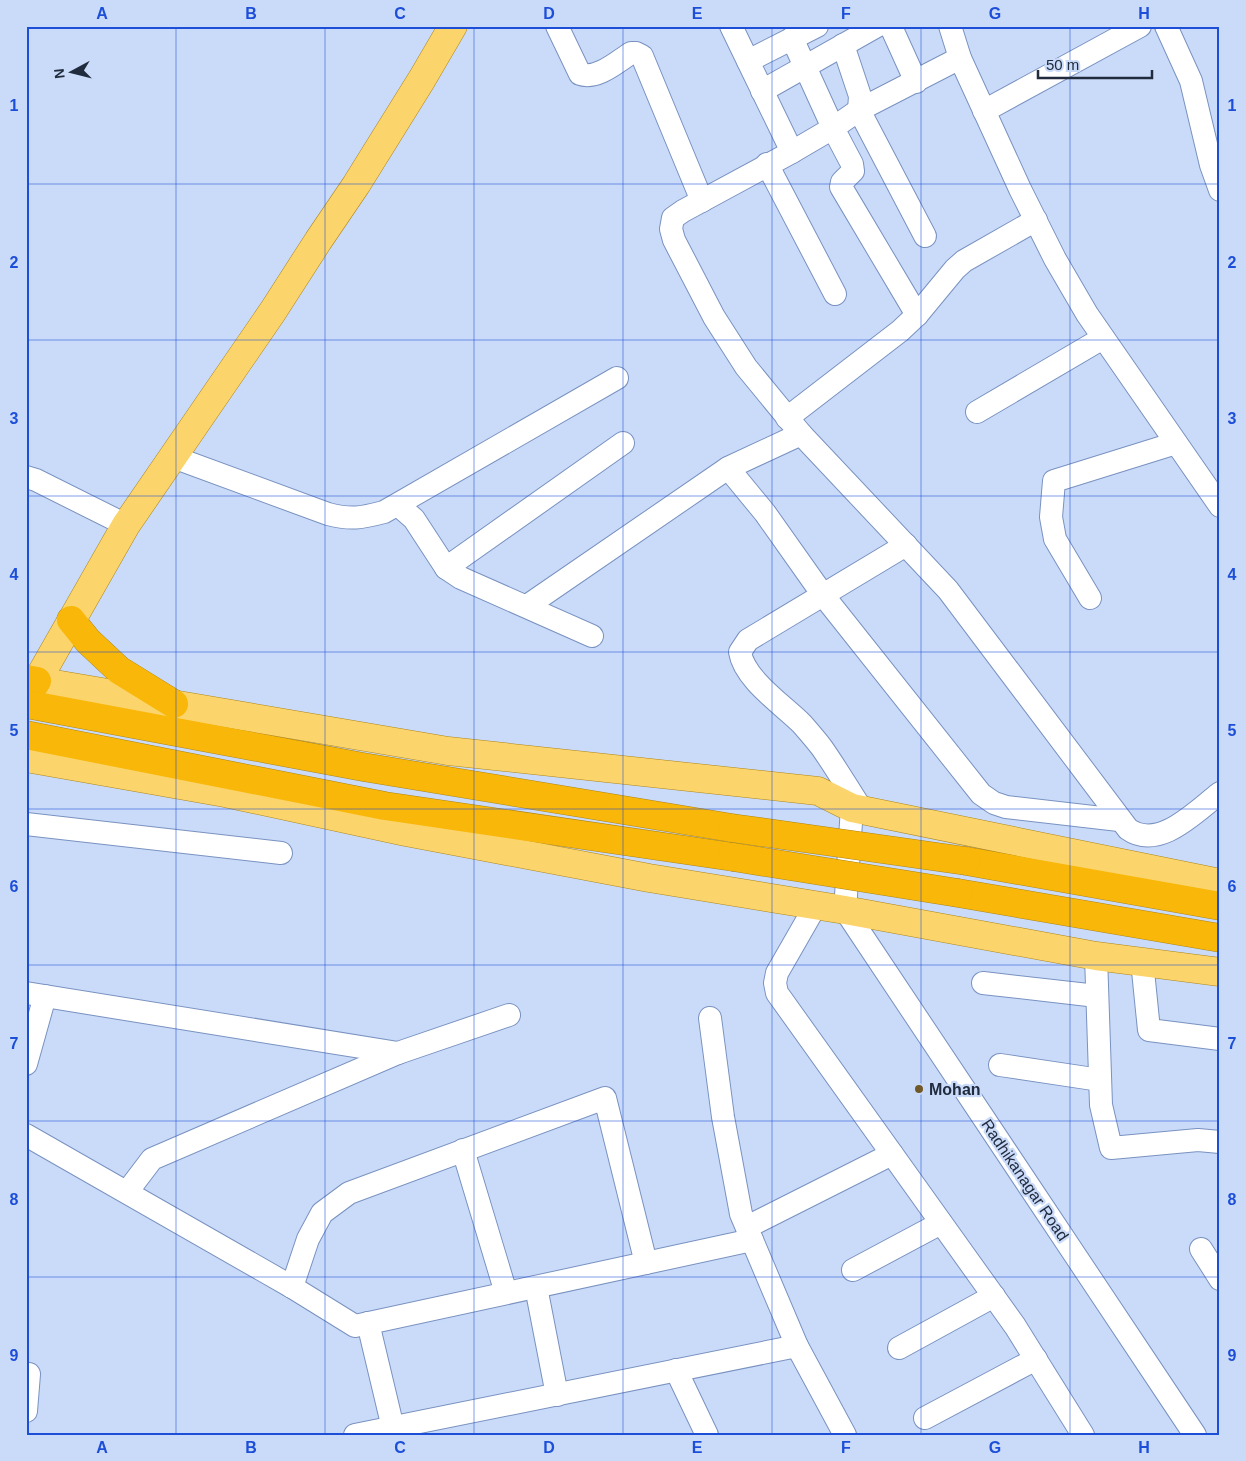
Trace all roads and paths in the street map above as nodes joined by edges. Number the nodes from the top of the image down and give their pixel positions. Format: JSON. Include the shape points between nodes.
{"nodes":[{"id":1,"x":557,"y":26,"type":"edge"},
{"id":2,"x":731,"y":26,"type":"edge"},
{"id":3,"x":817,"y":26,"type":"edge"},
{"id":4,"x":877,"y":26,"type":"edge"},
{"id":5,"x":889,"y":26,"type":"edge"},
{"id":6,"x":950,"y":26,"type":"edge"},
{"id":7,"x":1140,"y":26,"type":"edge"},
{"id":8,"x":1166,"y":26,"type":"edge"},
{"id":9,"x":453,"y":27,"type":"edge"},
{"id":10,"x":792,"y":38,"type":"junction"},
{"id":11,"x":843,"y":45,"type":"junction"},
{"id":12,"x":960,"y":58,"type":"junction"},
{"id":13,"x":748,"y":61,"type":"junction"},
{"id":14,"x":805,"y":67,"type":"junction"},
{"id":15,"x":916,"y":82,"type":"junction"},
{"id":16,"x":762,"y":91,"type":"junction"},
{"id":17,"x":860,"y":110,"type":"junction"},
{"id":18,"x":984,"y":111,"type":"junction"},
{"id":19,"x":833,"y":128,"type":"junction"},
{"id":20,"x":792,"y":152,"type":"junction"},
{"id":21,"x":767,"y":164,"type":"junction"},
{"id":22,"x":1220,"y":190,"type":"edge"},
{"id":23,"x":702,"y":201,"type":"junction"},
{"id":24,"x":1036,"y":220,"type":"junction"},
{"id":25,"x":924,"y":236,"type":"dead end"},
{"id":26,"x":834,"y":294,"type":"dead end"},
{"id":27,"x":917,"y":316,"type":"junction"},
{"id":28,"x":1102,"y":338,"type":"junction"},
{"id":29,"x":617,"y":378,"type":"dead end"},
{"id":30,"x":977,"y":412,"type":"dead end"},
{"id":31,"x":794,"y":426,"type":"junction"},
{"id":32,"x":622,"y":443,"type":"dead end"},
{"id":33,"x":1176,"y":443,"type":"junction"},
{"id":34,"x":173,"y":457,"type":"junction"},
{"id":35,"x":728,"y":468,"type":"junction"},
{"id":36,"x":26,"y":476,"type":"edge"},
{"id":37,"x":398,"y":504,"type":"junction"},
{"id":38,"x":1220,"y":506,"type":"edge"},
{"id":39,"x":126,"y":525,"type":"junction"},
{"id":40,"x":906,"y":545,"type":"junction"},
{"id":41,"x":446,"y":568,"type":"junction"},
{"id":42,"x":823,"y":595,"type":"junction"},
{"id":43,"x":1090,"y":598,"type":"dead end"},
{"id":44,"x":528,"y":606,"type":"junction"},
{"id":45,"x":71,"y":620,"type":"junction"},
{"id":46,"x":592,"y":636,"type":"dead end"},
{"id":47,"x":29,"y":691,"type":"edge"},
{"id":48,"x":174,"y":704,"type":"junction"},
{"id":49,"x":26,"y":735,"type":"edge"},
{"id":50,"x":26,"y":758,"type":"edge"},
{"id":51,"x":1220,"y":793,"type":"edge"},
{"id":52,"x":857,"y":809,"type":"junction"},
{"id":53,"x":1119,"y":820,"type":"junction"},
{"id":54,"x":26,"y":824,"type":"edge"},
{"id":55,"x":281,"y":853,"type":"dead end"},
{"id":56,"x":1220,"y":883,"type":"edge"},
{"id":57,"x":816,"y":905,"type":"junction"},
{"id":58,"x":1220,"y":906,"type":"edge"},
{"id":59,"x":845,"y":910,"type":"junction"},
{"id":60,"x":1220,"y":938,"type":"edge"},
{"id":61,"x":1096,"y":956,"type":"junction"},
{"id":62,"x":1142,"y":961,"type":"junction"},
{"id":63,"x":1220,"y":972,"type":"edge"},
{"id":64,"x":983,"y":983,"type":"dead end"},
{"id":65,"x":36,"y":994,"type":"edge"},
{"id":66,"x":1097,"y":996,"type":"junction"},
{"id":67,"x":509,"y":1015,"type":"dead end"},
{"id":68,"x":710,"y":1018,"type":"dead end"},
{"id":69,"x":1220,"y":1039,"type":"edge"},
{"id":70,"x":398,"y":1053,"type":"junction"},
{"id":71,"x":26,"y":1064,"type":"edge"},
{"id":72,"x":1000,"y":1065,"type":"dead end"},
{"id":73,"x":1100,"y":1080,"type":"junction"},
{"id":74,"x":26,"y":1134,"type":"edge"},
{"id":75,"x":1220,"y":1142,"type":"edge"},
{"id":76,"x":463,"y":1150,"type":"junction"},
{"id":77,"x":892,"y":1154,"type":"junction"},
{"id":78,"x":127,"y":1192,"type":"junction"},
{"id":79,"x":942,"y":1222,"type":"junction"},
{"id":80,"x":750,"y":1233,"type":"junction"},
{"id":81,"x":1201,"y":1249,"type":"dead end"},
{"id":82,"x":646,"y":1263,"type":"junction"},
{"id":83,"x":853,"y":1270,"type":"dead end"},
{"id":84,"x":1220,"y":1280,"type":"edge"},
{"id":85,"x":292,"y":1287,"type":"junction"},
{"id":86,"x":536,"y":1287,"type":"junction"},
{"id":87,"x":506,"y":1293,"type":"junction"},
{"id":88,"x":994,"y":1296,"type":"junction"},
{"id":89,"x":368,"y":1323,"type":"junction"},
{"id":90,"x":797,"y":1346,"type":"junction"},
{"id":91,"x":899,"y":1348,"type":"dead end"},
{"id":92,"x":1036,"y":1360,"type":"junction"},
{"id":93,"x":676,"y":1370,"type":"junction"},
{"id":94,"x":29,"y":1374,"type":"dead end"},
{"id":95,"x":557,"y":1395,"type":"junction"},
{"id":96,"x":26,"y":1411,"type":"edge"},
{"id":97,"x":924,"y":1418,"type":"dead end"},
{"id":98,"x":392,"y":1428,"type":"junction"},
{"id":99,"x":1080,"y":1434,"type":"edge"},
{"id":100,"x":355,"y":1435,"type":"edge"},
{"id":101,"x":708,"y":1435,"type":"edge"},
{"id":102,"x":845,"y":1435,"type":"edge"},
{"id":103,"x":1195,"y":1435,"type":"edge"}],
"edges":[{"from":1,"to":23,"type":"street","via":[[580,74],[595,75],[631,54],[642,56]]},
{"from":2,"to":13,"type":"street"},
{"from":3,"to":10,"type":"street"},
{"from":4,"to":11,"type":"street"},
{"from":5,"to":15,"type":"street"},
{"from":6,"to":12,"type":"street"},
{"from":7,"to":18,"type":"street"},
{"from":8,"to":22,"type":"street","via":[[1191,81]]},
{"from":9,"to":34,"type":"main road","via":[[356,185]]},
{"from":10,"to":13,"type":"street"},
{"from":10,"to":14,"type":"street"},
{"from":11,"to":14,"type":"street"},
{"from":11,"to":17,"type":"street","via":[[860,96]]},
{"from":12,"to":15,"type":"street"},
{"from":12,"to":18,"type":"street"},
{"from":13,"to":16,"type":"street"},
{"from":14,"to":16,"type":"street"},
{"from":14,"to":19,"type":"street"},
{"from":15,"to":17,"type":"street"},
{"from":16,"to":20,"type":"street"},
{"from":17,"to":19,"type":"street"},
{"from":17,"to":25,"type":"street"},
{"from":18,"to":24,"type":"street"},
{"from":19,"to":20,"type":"street"},
{"from":19,"to":27,"type":"street","via":[[853,171],[841,187]]},
{"from":20,"to":21,"type":"street"},
{"from":21,"to":23,"type":"street"},
{"from":21,"to":26,"type":"street"},
{"from":23,"to":31,"type":"street","via":[[673,218],[674,240],[714,317],[746,367]]},
{"from":24,"to":27,"type":"street","via":[[964,261]]},
{"from":24,"to":28,"type":"street"},
{"from":27,"to":31,"type":"street"},
{"from":28,"to":30,"type":"street"},
{"from":28,"to":33,"type":"street"},
{"from":29,"to":37,"type":"street"},
{"from":31,"to":35,"type":"street"},
{"from":31,"to":40,"type":"street"},
{"from":32,"to":41,"type":"street"},
{"from":33,"to":38,"type":"street"},
{"from":33,"to":43,"type":"street","via":[[1054,481],[1053,534]]},
{"from":34,"to":37,"type":"street","via":[[343,518],[384,512]]},
{"from":34,"to":39,"type":"main road"},
{"from":35,"to":42,"type":"street","via":[[765,513]]},
{"from":35,"to":44,"type":"street"},
{"from":36,"to":39,"type":"street"},
{"from":37,"to":41,"type":"street","via":[[414,519]]},
{"from":39,"to":45,"type":"main road"},
{"from":40,"to":42,"type":"street"},
{"from":40,"to":53,"type":"street","via":[[948,590]]},
{"from":41,"to":44,"type":"street","via":[[461,578]]},
{"from":42,"to":52,"type":"street","via":[[748,640],[740,652],[748,671],[822,748]]},
{"from":42,"to":53,"type":"street","via":[[981,794],[1006,807]]},
{"from":44,"to":46,"type":"street"},
{"from":45,"to":47,"type":"main road"},
{"from":45,"to":48,"type":"highway","via":[[119,670]]},
{"from":47,"to":48,"type":"main road"},
{"from":47,"to":58,"type":"highway","bridge":true,"via":[[363,767],[722,826],[966,861]]},
{"from":48,"to":52,"type":"main road","via":[[448,751],[818,791]]},
{"from":49,"to":60,"type":"highway","bridge":true,"via":[[385,806],[733,857]]},
{"from":50,"to":57,"type":"main road","via":[[225,793],[406,832],[649,878]]},
{"from":51,"to":53,"type":"street","via":[[1163,834],[1136,835]]},
{"from":52,"to":56,"type":"main road"},
{"from":52,"to":59,"type":"street"},
{"from":54,"to":55,"type":"street"},
{"from":57,"to":59,"type":"main road"},
{"from":57,"to":77,"type":"street","via":[[777,973],[777,993]]},
{"from":59,"to":61,"type":"main road"},
{"from":59,"to":103,"type":"street","name":"Radhikanagar Road"},
{"from":61,"to":62,"type":"main road"},
{"from":61,"to":66,"type":"street"},
{"from":62,"to":63,"type":"main road"},
{"from":62,"to":69,"type":"street","via":[[1149,1030]]},
{"from":64,"to":66,"type":"street"},
{"from":65,"to":70,"type":"street"},
{"from":65,"to":71,"type":"street"},
{"from":66,"to":73,"type":"street"},
{"from":67,"to":70,"type":"street"},
{"from":68,"to":80,"type":"street","via":[[741,1214]]},
{"from":70,"to":78,"type":"street","via":[[152,1158]]},
{"from":72,"to":73,"type":"street"},
{"from":73,"to":75,"type":"street","via":[[1101,1105],[1111,1148],[1198,1140]]},
{"from":74,"to":78,"type":"street"},
{"from":76,"to":82,"type":"street","via":[[605,1098]]},
{"from":76,"to":85,"type":"street","via":[[349,1194],[322,1213],[308,1239]]},
{"from":76,"to":87,"type":"street"},
{"from":77,"to":79,"type":"street"},
{"from":77,"to":80,"type":"street"},
{"from":78,"to":85,"type":"street"},
{"from":79,"to":83,"type":"street"},
{"from":79,"to":88,"type":"street"},
{"from":80,"to":82,"type":"street"},
{"from":80,"to":90,"type":"street"},
{"from":81,"to":84,"type":"street"},
{"from":82,"to":86,"type":"street"},
{"from":85,"to":89,"type":"street","via":[[355,1326]]},
{"from":86,"to":87,"type":"street"},
{"from":86,"to":95,"type":"street"},
{"from":87,"to":89,"type":"street"},
{"from":88,"to":91,"type":"street"},
{"from":88,"to":92,"type":"street"},
{"from":89,"to":98,"type":"street"},
{"from":90,"to":93,"type":"street"},
{"from":90,"to":102,"type":"street"},
{"from":92,"to":97,"type":"street"},
{"from":92,"to":99,"type":"street"},
{"from":93,"to":95,"type":"street"},
{"from":93,"to":101,"type":"street"},
{"from":94,"to":96,"type":"street"},
{"from":95,"to":98,"type":"street"},
{"from":98,"to":100,"type":"street"}]}
